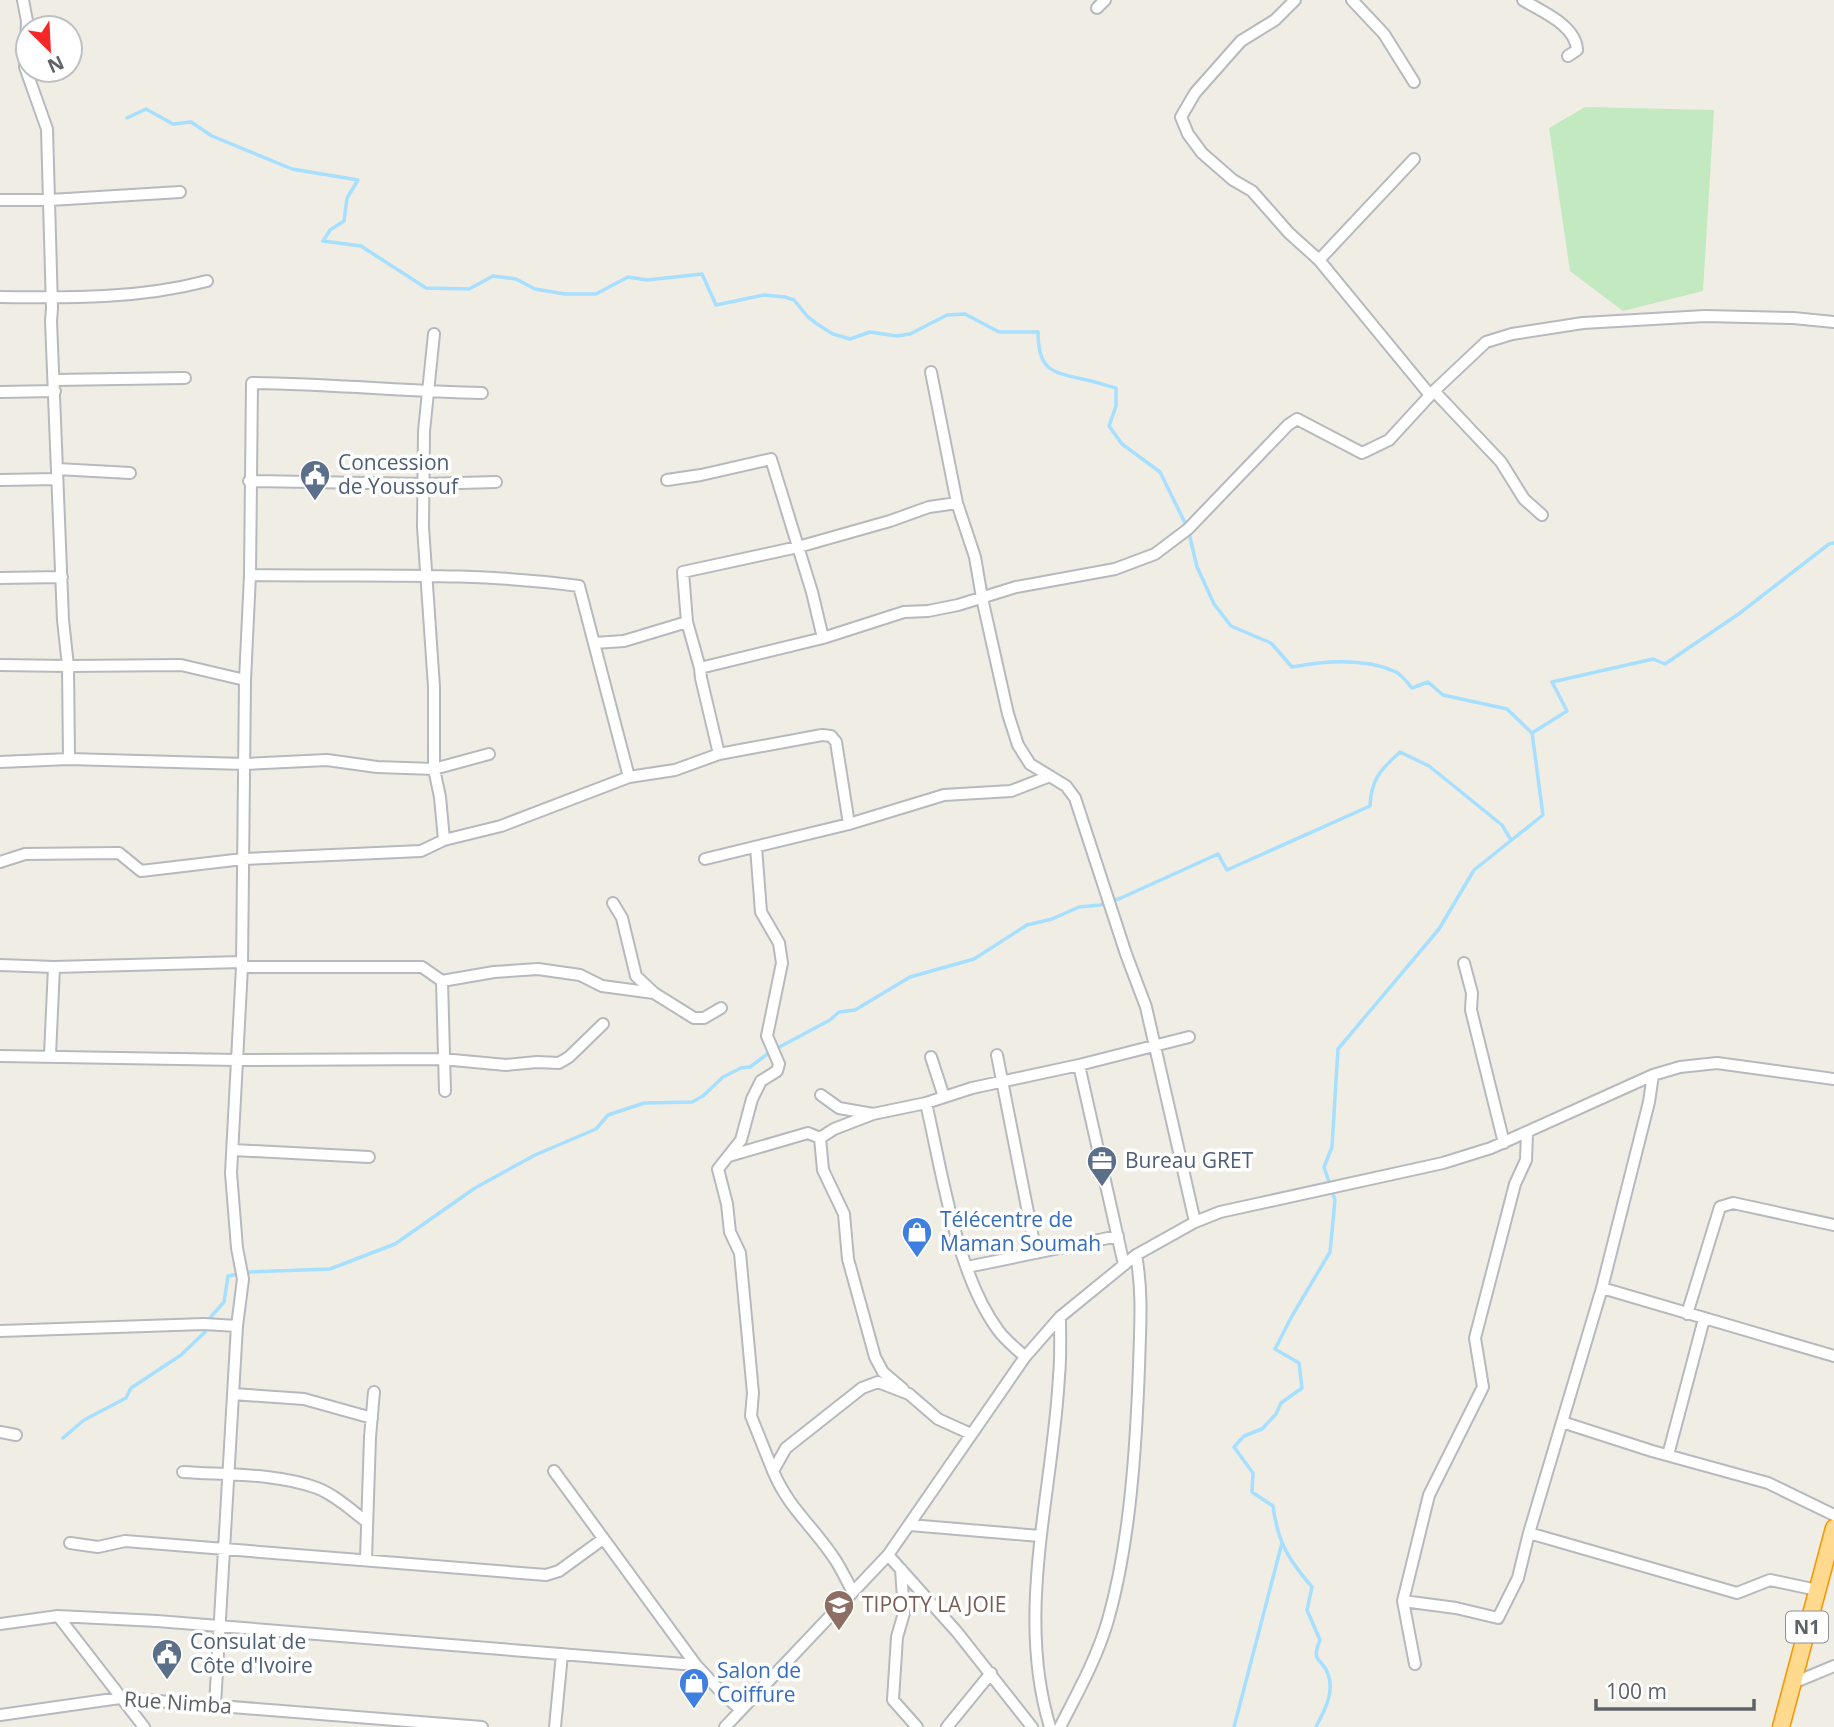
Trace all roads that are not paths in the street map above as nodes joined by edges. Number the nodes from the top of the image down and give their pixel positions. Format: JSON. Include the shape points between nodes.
{"nodes":[{"id":1,"x":23,"y":0,"type":"edge"},
{"id":2,"x":1294,"y":0,"type":"edge"},
{"id":3,"x":1352,"y":0,"type":"edge"},
{"id":4,"x":1523,"y":0,"type":"edge"},
{"id":5,"x":1568,"y":56,"type":"dead end"},
{"id":6,"x":1414,"y":82,"type":"dead end"},
{"id":7,"x":1413,"y":159,"type":"dead end"},
{"id":8,"x":180,"y":192,"type":"dead end"},
{"id":9,"x":0,"y":200,"type":"edge"},
{"id":10,"x":50,"y":200,"type":"junction"},
{"id":11,"x":1319,"y":260,"type":"junction"},
{"id":12,"x":207,"y":281,"type":"dead end"},
{"id":13,"x":0,"y":297,"type":"edge"},
{"id":14,"x":51,"y":298,"type":"junction"},
{"id":15,"x":1834,"y":322,"type":"edge"},
{"id":16,"x":434,"y":334,"type":"dead end"},
{"id":17,"x":931,"y":372,"type":"dead end"},
{"id":18,"x":184,"y":378,"type":"dead end"},
{"id":19,"x":55,"y":386,"type":"junction"},
{"id":20,"x":0,"y":392,"type":"edge"},
{"id":21,"x":428,"y":392,"type":"junction"},
{"id":22,"x":482,"y":393,"type":"dead end"},
{"id":23,"x":1432,"y":393,"type":"junction"},
{"id":24,"x":130,"y":473,"type":"dead end"},
{"id":25,"x":57,"y":474,"type":"junction"},
{"id":26,"x":667,"y":480,"type":"dead end"},
{"id":27,"x":0,"y":481,"type":"edge"},
{"id":28,"x":249,"y":481,"type":"junction"},
{"id":29,"x":496,"y":482,"type":"dead end"},
{"id":30,"x":424,"y":484,"type":"junction"},
{"id":31,"x":957,"y":503,"type":"junction"},
{"id":32,"x":1542,"y":516,"type":"dead end"},
{"id":33,"x":798,"y":547,"type":"junction"},
{"id":34,"x":250,"y":575,"type":"junction"},
{"id":35,"x":62,"y":577,"type":"junction"},
{"id":36,"x":425,"y":577,"type":"junction"},
{"id":37,"x":0,"y":578,"type":"edge"},
{"id":38,"x":982,"y":598,"type":"junction"},
{"id":39,"x":687,"y":622,"type":"junction"},
{"id":40,"x":823,"y":638,"type":"junction"},
{"id":41,"x":594,"y":643,"type":"junction"},
{"id":42,"x":0,"y":665,"type":"edge"},
{"id":43,"x":68,"y":666,"type":"junction"},
{"id":44,"x":700,"y":668,"type":"junction"},
{"id":45,"x":246,"y":680,"type":"junction"},
{"id":46,"x":489,"y":754,"type":"dead end"},
{"id":47,"x":719,"y":754,"type":"junction"},
{"id":48,"x":69,"y":760,"type":"junction"},
{"id":49,"x":0,"y":762,"type":"edge"},
{"id":50,"x":245,"y":764,"type":"junction"},
{"id":51,"x":433,"y":769,"type":"junction"},
{"id":52,"x":1050,"y":776,"type":"junction"},
{"id":53,"x":629,"y":777,"type":"junction"},
{"id":54,"x":849,"y":824,"type":"junction"},
{"id":55,"x":444,"y":840,"type":"junction"},
{"id":56,"x":756,"y":847,"type":"junction"},
{"id":57,"x":243,"y":859,"type":"junction"},
{"id":58,"x":705,"y":859,"type":"dead end"},
{"id":59,"x":0,"y":862,"type":"edge"},
{"id":60,"x":613,"y":903,"type":"dead end"},
{"id":61,"x":1464,"y":963,"type":"dead end"},
{"id":62,"x":241,"y":964,"type":"junction"},
{"id":63,"x":0,"y":965,"type":"edge"},
{"id":64,"x":54,"y":967,"type":"junction"},
{"id":65,"x":442,"y":981,"type":"junction"},
{"id":66,"x":654,"y":993,"type":"junction"},
{"id":67,"x":721,"y":1008,"type":"dead end"},
{"id":68,"x":603,"y":1024,"type":"dead end"},
{"id":69,"x":1189,"y":1037,"type":"dead end"},
{"id":70,"x":1155,"y":1044,"type":"junction"},
{"id":71,"x":50,"y":1055,"type":"junction"},
{"id":72,"x":997,"y":1055,"type":"dead end"},
{"id":73,"x":0,"y":1056,"type":"edge"},
{"id":74,"x":931,"y":1057,"type":"dead end"},
{"id":75,"x":442,"y":1059,"type":"junction"},
{"id":76,"x":238,"y":1060,"type":"junction"},
{"id":77,"x":1079,"y":1065,"type":"junction"},
{"id":78,"x":1653,"y":1075,"type":"junction"},
{"id":79,"x":1834,"y":1079,"type":"edge"},
{"id":80,"x":1002,"y":1082,"type":"junction"},
{"id":81,"x":445,"y":1091,"type":"dead end"},
{"id":82,"x":821,"y":1096,"type":"dead end"},
{"id":83,"x":944,"y":1097,"type":"junction"},
{"id":84,"x":926,"y":1103,"type":"junction"},
{"id":85,"x":873,"y":1114,"type":"junction"},
{"id":86,"x":1527,"y":1133,"type":"junction"},
{"id":87,"x":820,"y":1138,"type":"junction"},
{"id":88,"x":1504,"y":1143,"type":"junction"},
{"id":89,"x":233,"y":1150,"type":"junction"},
{"id":90,"x":369,"y":1157,"type":"dead end"},
{"id":91,"x":726,"y":1157,"type":"junction"},
{"id":92,"x":1195,"y":1222,"type":"junction"},
{"id":93,"x":1834,"y":1225,"type":"edge"},
{"id":94,"x":1118,"y":1236,"type":"junction"},
{"id":95,"x":1036,"y":1253,"type":"junction"},
{"id":96,"x":1136,"y":1255,"type":"junction"},
{"id":97,"x":1124,"y":1265,"type":"junction"},
{"id":98,"x":967,"y":1267,"type":"junction"},
{"id":99,"x":1602,"y":1288,"type":"junction"},
{"id":100,"x":1687,"y":1314,"type":"junction"},
{"id":101,"x":1060,"y":1317,"type":"junction"},
{"id":102,"x":1704,"y":1319,"type":"junction"},
{"id":103,"x":237,"y":1326,"type":"junction"},
{"id":104,"x":0,"y":1331,"type":"edge"},
{"id":105,"x":1834,"y":1356,"type":"edge"},
{"id":106,"x":1024,"y":1357,"type":"junction"},
{"id":107,"x":374,"y":1392,"type":"dead end"},
{"id":108,"x":233,"y":1394,"type":"junction"},
{"id":109,"x":909,"y":1394,"type":"junction"},
{"id":110,"x":372,"y":1418,"type":"junction"},
{"id":111,"x":1562,"y":1422,"type":"junction"},
{"id":112,"x":0,"y":1432,"type":"edge"},
{"id":113,"x":971,"y":1434,"type":"junction"},
{"id":114,"x":16,"y":1435,"type":"dead end"},
{"id":115,"x":1668,"y":1455,"type":"junction"},
{"id":116,"x":554,"y":1471,"type":"dead end"},
{"id":117,"x":774,"y":1471,"type":"junction"},
{"id":118,"x":183,"y":1472,"type":"dead end"},
{"id":119,"x":229,"y":1475,"type":"junction"},
{"id":120,"x":1834,"y":1515,"type":"edge"},
{"id":121,"x":367,"y":1522,"type":"junction"},
{"id":122,"x":910,"y":1525,"type":"junction"},
{"id":123,"x":1834,"y":1528,"type":"edge"},
{"id":124,"x":1529,"y":1532,"type":"junction"},
{"id":125,"x":1041,"y":1536,"type":"junction"},
{"id":126,"x":603,"y":1539,"type":"junction"},
{"id":127,"x":70,"y":1543,"type":"dead end"},
{"id":128,"x":225,"y":1548,"type":"junction"},
{"id":129,"x":888,"y":1555,"type":"junction"},
{"id":130,"x":366,"y":1559,"type":"junction"},
{"id":131,"x":901,"y":1569,"type":"junction"},
{"id":132,"x":1817,"y":1590,"type":"junction"},
{"id":133,"x":853,"y":1591,"type":"junction"},
{"id":134,"x":1403,"y":1601,"type":"junction"},
{"id":135,"x":58,"y":1616,"type":"junction"},
{"id":136,"x":0,"y":1624,"type":"edge"},
{"id":137,"x":221,"y":1627,"type":"junction"},
{"id":138,"x":562,"y":1654,"type":"junction"},
{"id":139,"x":1415,"y":1664,"type":"dead end"},
{"id":140,"x":696,"y":1665,"type":"junction"},
{"id":141,"x":1834,"y":1666,"type":"edge"},
{"id":142,"x":991,"y":1673,"type":"junction"},
{"id":143,"x":1793,"y":1683,"type":"junction"},
{"id":144,"x":120,"y":1698,"type":"junction"},
{"id":145,"x":215,"y":1705,"type":"junction"},
{"id":146,"x":741,"y":1710,"type":"junction"},
{"id":147,"x":0,"y":1715,"type":"edge"},
{"id":148,"x":144,"y":1727,"type":"edge"},
{"id":149,"x":482,"y":1727,"type":"edge"},
{"id":150,"x":555,"y":1727,"type":"edge"},
{"id":151,"x":725,"y":1727,"type":"edge"},
{"id":152,"x":917,"y":1727,"type":"edge"},
{"id":153,"x":947,"y":1727,"type":"edge"},
{"id":154,"x":1032,"y":1727,"type":"edge"},
{"id":155,"x":1050,"y":1727,"type":"edge"},
{"id":156,"x":1060,"y":1727,"type":"edge"},
{"id":157,"x":1781,"y":1727,"type":"edge"}],
"edges":[{"from":1,"to":10,"type":"street","via":[[25,67],[47,129]]},
{"from":2,"to":11,"type":"street","via":[[1275,20],[1241,41],[1195,93],[1181,117],[1202,153],[1252,191]]},
{"from":3,"to":6,"type":"street","via":[[1384,34]]},
{"from":4,"to":5,"type":"street","via":[[1571,32],[1577,50]]},
{"from":7,"to":11,"type":"street"},
{"from":8,"to":10,"type":"street"},
{"from":9,"to":10,"type":"street"},
{"from":10,"to":14,"type":"street"},
{"from":11,"to":23,"type":"street"},
{"from":12,"to":14,"type":"street","via":[[167,291]]},
{"from":13,"to":14,"type":"street"},
{"from":14,"to":19,"type":"street"},
{"from":15,"to":23,"type":"street","via":[[1705,316],[1583,323],[1512,334],[1486,342]]},
{"from":16,"to":21,"type":"street"},
{"from":17,"to":31,"type":"street"},
{"from":18,"to":19,"type":"street"},
{"from":19,"to":20,"type":"street"},
{"from":19,"to":25,"type":"street"},
{"from":21,"to":22,"type":"street"},
{"from":21,"to":28,"type":"street","via":[[252,383]]},
{"from":21,"to":30,"type":"street"},
{"from":23,"to":32,"type":"street","via":[[1501,462],[1524,499]]},
{"from":23,"to":38,"type":"street","via":[[1389,440],[1362,453],[1297,419],[1188,529],[1154,554],[1115,569],[1016,587]]},
{"from":24,"to":25,"type":"street"},
{"from":25,"to":27,"type":"street"},
{"from":25,"to":35,"type":"street"},
{"from":26,"to":33,"type":"street","via":[[771,459]]},
{"from":28,"to":30,"type":"street"},
{"from":28,"to":34,"type":"street"},
{"from":29,"to":30,"type":"street"},
{"from":30,"to":36,"type":"street"},
{"from":31,"to":33,"type":"street","via":[[929,507]]},
{"from":31,"to":38,"type":"street","via":[[975,557]]},
{"from":33,"to":39,"type":"street","via":[[683,572]]},
{"from":33,"to":40,"type":"street"},
{"from":34,"to":36,"type":"street"},
{"from":34,"to":45,"type":"street"},
{"from":35,"to":37,"type":"street"},
{"from":35,"to":43,"type":"street"},
{"from":36,"to":41,"type":"street","via":[[531,579],[579,586]]},
{"from":36,"to":51,"type":"street","via":[[434,687]]},
{"from":38,"to":40,"type":"street","via":[[904,612]]},
{"from":38,"to":52,"type":"street","via":[[1018,745],[1030,764]]},
{"from":39,"to":41,"type":"street","via":[[624,641]]},
{"from":39,"to":44,"type":"street"},
{"from":40,"to":44,"type":"street"},
{"from":41,"to":53,"type":"street"},
{"from":42,"to":43,"type":"street"},
{"from":43,"to":45,"type":"street","via":[[181,665]]},
{"from":43,"to":48,"type":"street"},
{"from":44,"to":47,"type":"street"},
{"from":45,"to":50,"type":"street"},
{"from":46,"to":51,"type":"street"},
{"from":47,"to":53,"type":"street","via":[[675,770]]},
{"from":47,"to":54,"type":"street","via":[[831,736],[836,742]]},
{"from":48,"to":49,"type":"street"},
{"from":48,"to":50,"type":"street"},
{"from":50,"to":51,"type":"street","via":[[327,760]]},
{"from":50,"to":57,"type":"street"},
{"from":51,"to":55,"type":"street"},
{"from":52,"to":54,"type":"street","via":[[1011,791],[944,795]]},
{"from":52,"to":70,"type":"street","via":[[1076,798]]},
{"from":53,"to":55,"type":"street","via":[[501,826]]},
{"from":54,"to":56,"type":"street"},
{"from":55,"to":57,"type":"street","via":[[421,851]]},
{"from":56,"to":58,"type":"street"},
{"from":56,"to":91,"type":"street","via":[[761,912],[779,943],[782,963],[767,1036],[779,1065],[761,1081],[741,1140]]},
{"from":57,"to":59,"type":"street","via":[[141,871],[119,853],[25,854]]},
{"from":57,"to":62,"type":"street"},
{"from":60,"to":66,"type":"street","via":[[622,918],[636,976]]},
{"from":61,"to":88,"type":"street"},
{"from":62,"to":64,"type":"street"},
{"from":62,"to":65,"type":"street","via":[[422,967]]},
{"from":62,"to":76,"type":"street"},
{"from":63,"to":64,"type":"street"},
{"from":64,"to":71,"type":"street"},
{"from":65,"to":66,"type":"street","via":[[538,969],[580,975],[602,986]]},
{"from":65,"to":75,"type":"street"},
{"from":66,"to":67,"type":"street","via":[[694,1018]]},
{"from":68,"to":75,"type":"street","via":[[559,1063],[506,1065]]},
{"from":69,"to":70,"type":"street"},
{"from":70,"to":77,"type":"street"},
{"from":70,"to":92,"type":"street"},
{"from":71,"to":73,"type":"street"},
{"from":71,"to":76,"type":"street"},
{"from":72,"to":80,"type":"street"},
{"from":74,"to":83,"type":"street"},
{"from":75,"to":76,"type":"street"},
{"from":75,"to":81,"type":"street"},
{"from":76,"to":89,"type":"street"},
{"from":77,"to":80,"type":"street"},
{"from":77,"to":94,"type":"street"},
{"from":78,"to":79,"type":"street","via":[[1717,1063]]},
{"from":78,"to":86,"type":"street"},
{"from":78,"to":99,"type":"street"},
{"from":80,"to":83,"type":"street"},
{"from":80,"to":95,"type":"street"},
{"from":82,"to":85,"type":"street","via":[[839,1108]]},
{"from":83,"to":84,"type":"street"},
{"from":84,"to":85,"type":"street"},
{"from":84,"to":98,"type":"street"},
{"from":85,"to":87,"type":"street"},
{"from":86,"to":88,"type":"street"},
{"from":86,"to":134,"type":"street","via":[[1526,1160],[1515,1184],[1475,1338],[1483,1387],[1429,1495]]},
{"from":87,"to":91,"type":"street","via":[[808,1133]]},
{"from":87,"to":109,"type":"street","via":[[823,1170],[844,1214],[848,1259],[875,1357],[883,1372]]},
{"from":88,"to":92,"type":"street","via":[[1443,1163],[1220,1212]]},
{"from":89,"to":90,"type":"street"},
{"from":89,"to":103,"type":"street","via":[[231,1173],[242,1273]]},
{"from":91,"to":117,"type":"street","via":[[718,1169],[730,1232],[740,1253],[753,1393],[751,1416]]},
{"from":92,"to":96,"type":"street"},
{"from":93,"to":100,"type":"street","via":[[1733,1203],[1720,1207]]},
{"from":94,"to":95,"type":"street"},
{"from":94,"to":97,"type":"street"},
{"from":95,"to":98,"type":"street"},
{"from":96,"to":97,"type":"street"},
{"from":96,"to":156,"type":"street","via":[[1141,1286],[1137,1416],[1126,1527],[1107,1622]]},
{"from":97,"to":101,"type":"street"},
{"from":98,"to":106,"type":"street","via":[[998,1330]]},
{"from":99,"to":100,"type":"street"},
{"from":99,"to":111,"type":"street"},
{"from":100,"to":102,"type":"street"},
{"from":101,"to":106,"type":"street"},
{"from":101,"to":125,"type":"street","via":[[1059,1377]]},
{"from":102,"to":105,"type":"street"},
{"from":102,"to":115,"type":"street"},
{"from":103,"to":104,"type":"street"},
{"from":103,"to":108,"type":"street"},
{"from":106,"to":113,"type":"street"},
{"from":107,"to":110,"type":"street"},
{"from":108,"to":110,"type":"street","via":[[304,1399]]},
{"from":108,"to":119,"type":"street"},
{"from":109,"to":113,"type":"street","via":[[938,1419]]},
{"from":109,"to":117,"type":"street","via":[[878,1382],[862,1388],[786,1448]]},
{"from":110,"to":121,"type":"street"},
{"from":111,"to":115,"type":"street"},
{"from":111,"to":124,"type":"street"},
{"from":112,"to":114,"type":"street"},
{"from":113,"to":122,"type":"street"},
{"from":115,"to":120,"type":"street","via":[[1768,1483]]},
{"from":116,"to":126,"type":"street"},
{"from":117,"to":133,"type":"street","via":[[792,1505],[833,1556]]},
{"from":118,"to":119,"type":"street"},
{"from":119,"to":121,"type":"street","via":[[317,1488]]},
{"from":119,"to":128,"type":"street"},
{"from":121,"to":130,"type":"street"},
{"from":122,"to":125,"type":"street"},
{"from":122,"to":129,"type":"street"},
{"from":123,"to":132,"type":"highway","number":"N1"},
{"from":124,"to":132,"type":"street","via":[[1737,1593],[1770,1580]]},
{"from":124,"to":134,"type":"street","via":[[1518,1578],[1497,1618]]},
{"from":125,"to":155,"type":"street","via":[[1036,1623],[1041,1696]]},
{"from":126,"to":130,"type":"street","via":[[546,1576]]},
{"from":126,"to":140,"type":"street"},
{"from":127,"to":128,"type":"street","via":[[98,1547],[125,1541]]},
{"from":128,"to":130,"type":"street"},
{"from":128,"to":137,"type":"street"},
{"from":129,"to":131,"type":"street"},
{"from":129,"to":133,"type":"street"},
{"from":131,"to":142,"type":"street"},
{"from":131,"to":152,"type":"street","via":[[904,1613],[897,1637],[893,1700]]},
{"from":132,"to":143,"type":"highway","number":"N1"},
{"from":133,"to":146,"type":"street"},
{"from":134,"to":139,"type":"street"},
{"from":135,"to":136,"type":"street"},
{"from":135,"to":137,"type":"street"},
{"from":135,"to":144,"type":"street"},
{"from":137,"to":138,"type":"street"},
{"from":137,"to":145,"type":"street"},
{"from":138,"to":140,"type":"street"},
{"from":138,"to":150,"type":"street"},
{"from":140,"to":146,"type":"street"},
{"from":141,"to":143,"type":"street"},
{"from":142,"to":153,"type":"street"},
{"from":142,"to":154,"type":"street"},
{"from":143,"to":157,"type":"highway","number":"N1"},
{"from":144,"to":145,"type":"street","name":"Rue Nimba"},
{"from":144,"to":147,"type":"street","name":"Rue Nimba"},
{"from":144,"to":148,"type":"street"},
{"from":145,"to":149,"type":"street","name":"Rue Nimba"},
{"from":146,"to":151,"type":"street"}]}
